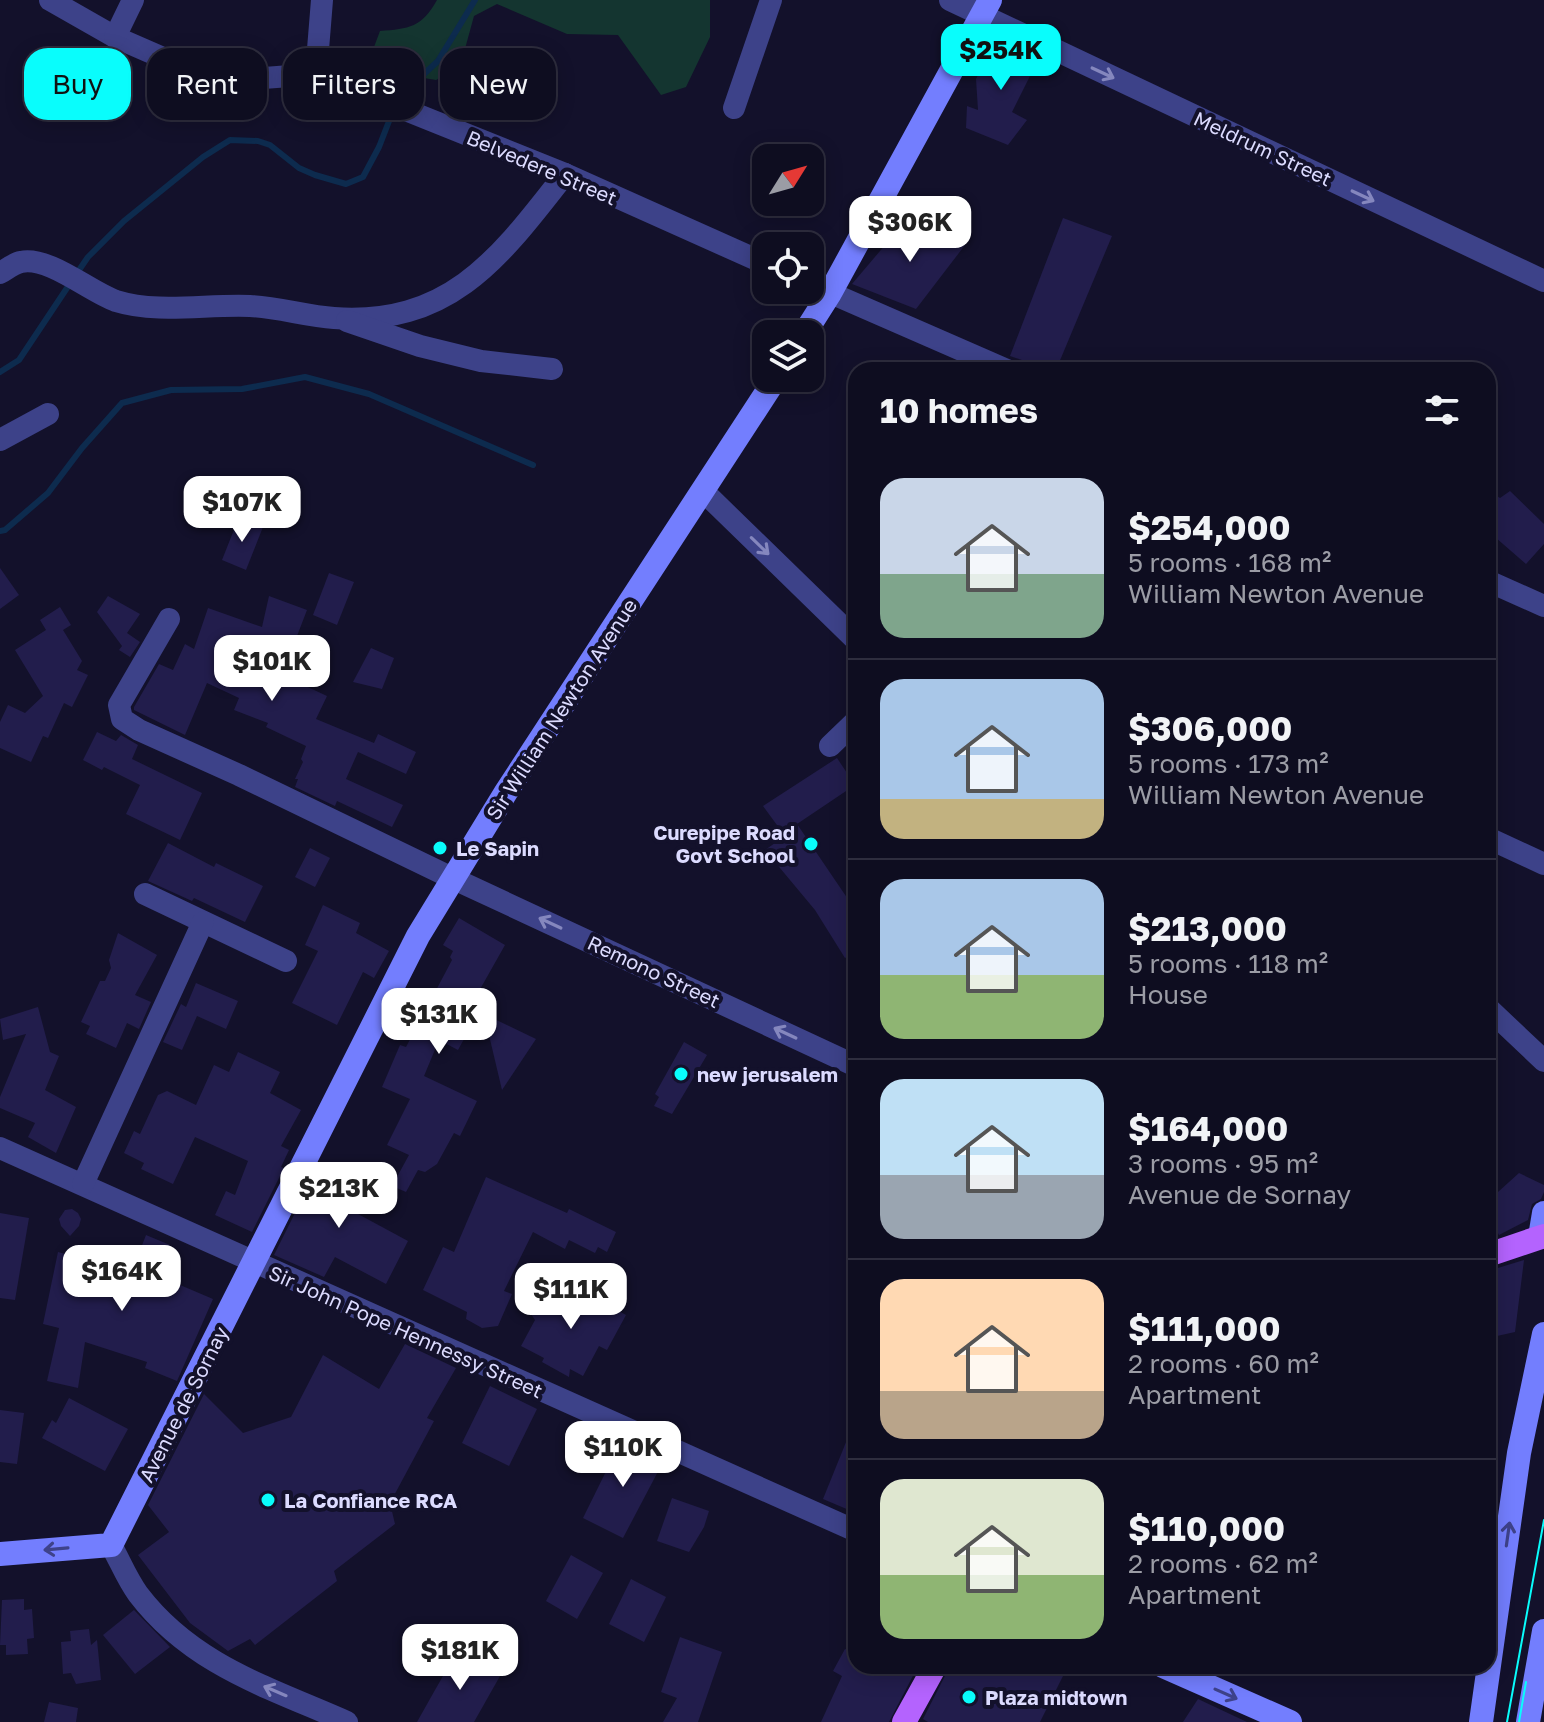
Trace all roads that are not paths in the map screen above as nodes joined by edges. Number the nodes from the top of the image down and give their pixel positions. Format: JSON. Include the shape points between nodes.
{"nodes":[{"id":1,"x":50,"y":0,"type":"edge"},
{"id":2,"x":133,"y":0,"type":"edge"},
{"id":3,"x":322,"y":0,"type":"edge"},
{"id":4,"x":771,"y":0,"type":"edge"},
{"id":5,"x":950,"y":0,"type":"edge"},
{"id":6,"x":986,"y":8,"type":"edge"},
{"id":7,"x":115,"y":37,"type":"junction"},
{"id":8,"x":318,"y":48,"type":"edge"},
{"id":9,"x":283,"y":77,"type":"edge"},
{"id":10,"x":734,"y":108,"type":"dead end"},
{"id":11,"x":424,"y":118,"type":"edge"},
{"id":12,"x":565,"y":174,"type":"junction"},
{"id":13,"x":752,"y":258,"type":"edge"},
{"id":14,"x":0,"y":273,"type":"edge"},
{"id":15,"x":824,"y":281,"type":"edge"},
{"id":16,"x":1544,"y":281,"type":"edge"},
{"id":17,"x":824,"y":290,"type":"edge"},
{"id":18,"x":338,"y":318,"type":"junction"},
{"id":19,"x":989,"y":362,"type":"edge"},
{"id":20,"x":552,"y":369,"type":"dead end"},
{"id":21,"x":767,"y":392,"type":"edge"},
{"id":22,"x":48,"y":414,"type":"dead end"},
{"id":23,"x":0,"y":440,"type":"edge"},
{"id":24,"x":704,"y":492,"type":"junction"},
{"id":25,"x":1496,"y":585,"type":"edge"},
{"id":26,"x":1544,"y":606,"type":"edge"},
{"id":27,"x":169,"y":619,"type":"dead end"},
{"id":28,"x":848,"y":632,"type":"edge"},
{"id":29,"x":848,"y":729,"type":"edge"},
{"id":30,"x":830,"y":746,"type":"dead end"},
{"id":31,"x":1496,"y":842,"type":"edge"},
{"id":32,"x":1544,"y":864,"type":"edge"},
{"id":33,"x":452,"y":878,"type":"junction"},
{"id":34,"x":145,"y":894,"type":"dead end"},
{"id":35,"x":203,"y":922,"type":"junction"},
{"id":36,"x":286,"y":961,"type":"dead end"},
{"id":37,"x":1496,"y":1016,"type":"edge"},
{"id":38,"x":1544,"y":1061,"type":"edge"},
{"id":39,"x":848,"y":1062,"type":"edge"},
{"id":40,"x":0,"y":1148,"type":"edge"},
{"id":41,"x":83,"y":1184,"type":"junction"},
{"id":42,"x":1544,"y":1213,"type":"edge"},
{"id":43,"x":1542,"y":1237,"type":"edge"},
{"id":44,"x":1496,"y":1252,"type":"edge"},
{"id":45,"x":255,"y":1263,"type":"junction"},
{"id":46,"x":1544,"y":1334,"type":"edge"},
{"id":47,"x":848,"y":1527,"type":"edge"},
{"id":48,"x":111,"y":1545,"type":"junction"},
{"id":49,"x":0,"y":1554,"type":"edge"},
{"id":50,"x":1496,"y":1616,"type":"edge"},
{"id":51,"x":1544,"y":1631,"type":"edge"},
{"id":52,"x":931,"y":1674,"type":"edge"},
{"id":53,"x":1181,"y":1674,"type":"edge"},
{"id":54,"x":1488,"y":1674,"type":"edge"},
{"id":55,"x":345,"y":1722,"type":"edge"},
{"id":56,"x":904,"y":1722,"type":"edge"},
{"id":57,"x":1290,"y":1722,"type":"edge"},
{"id":58,"x":1481,"y":1722,"type":"edge"},
{"id":59,"x":1528,"y":1722,"type":"edge"}],
"edges":[{"from":1,"to":7,"type":"street"},
{"from":2,"to":7,"type":"street"},
{"from":3,"to":8,"type":"street"},
{"from":4,"to":10,"type":"street"},
{"from":5,"to":6,"type":"street","name":"Meldrum Street"},
{"from":6,"to":15,"type":"street"},
{"from":6,"to":16,"type":"street","name":"Meldrum Street","one_way":true},
{"from":7,"to":9,"type":"street","via":[[193,71],[251,79]]},
{"from":11,"to":12,"type":"street","name":"Belvedere Street"},
{"from":12,"to":13,"type":"street","name":"Belvedere Street"},
{"from":12,"to":18,"type":"street","via":[[493,260],[437,302],[401,314]]},
{"from":14,"to":18,"type":"street","via":[[22,262],[37,262],[141,307],[260,307]]},
{"from":17,"to":19,"type":"street"},
{"from":18,"to":20,"type":"street","via":[[466,357]]},
{"from":21,"to":24,"type":"street","name":"Sir William Newton Avenue"},
{"from":22,"to":23,"type":"street"},
{"from":24,"to":28,"type":"street","one_way":true},
{"from":24,"to":33,"type":"street","name":"Sir William Newton Avenue"},
{"from":25,"to":26,"type":"street"},
{"from":27,"to":33,"type":"street","name":"Remono Street","via":[[119,705],[122,719]]},
{"from":29,"to":30,"type":"street"},
{"from":31,"to":32,"type":"street"},
{"from":39,"to":33,"type":"street","name":"Remono Street","one_way":true},
{"from":33,"to":45,"type":"street","name":"Sir William Newton Avenue"},
{"from":34,"to":35,"type":"street"},
{"from":35,"to":36,"type":"street"},
{"from":35,"to":41,"type":"street"},
{"from":37,"to":38,"type":"street"},
{"from":40,"to":41,"type":"street","name":"Sir John Pope Hennessy Street"},
{"from":41,"to":45,"type":"street","name":"Sir John Pope Hennessy Street"},
{"from":42,"to":43,"type":"street"},
{"from":43,"to":44,"type":"main road"},
{"from":45,"to":47,"type":"street","name":"Sir John Pope Hennessy Street"},
{"from":45,"to":48,"type":"street","name":"Avenue de Sornay"},
{"from":50,"to":46,"type":"street","one_way":true,"via":[[1519,1453]]},
{"from":48,"to":49,"type":"street","one_way":true},
{"from":55,"to":48,"type":"street","one_way":true,"via":[[225,1670],[174,1634],[137,1592]]},
{"from":51,"to":59,"type":"street"},
{"from":52,"to":56,"type":"main road"},
{"from":53,"to":57,"type":"street","one_way":true},
{"from":58,"to":54,"type":"street","one_way":true}]}
